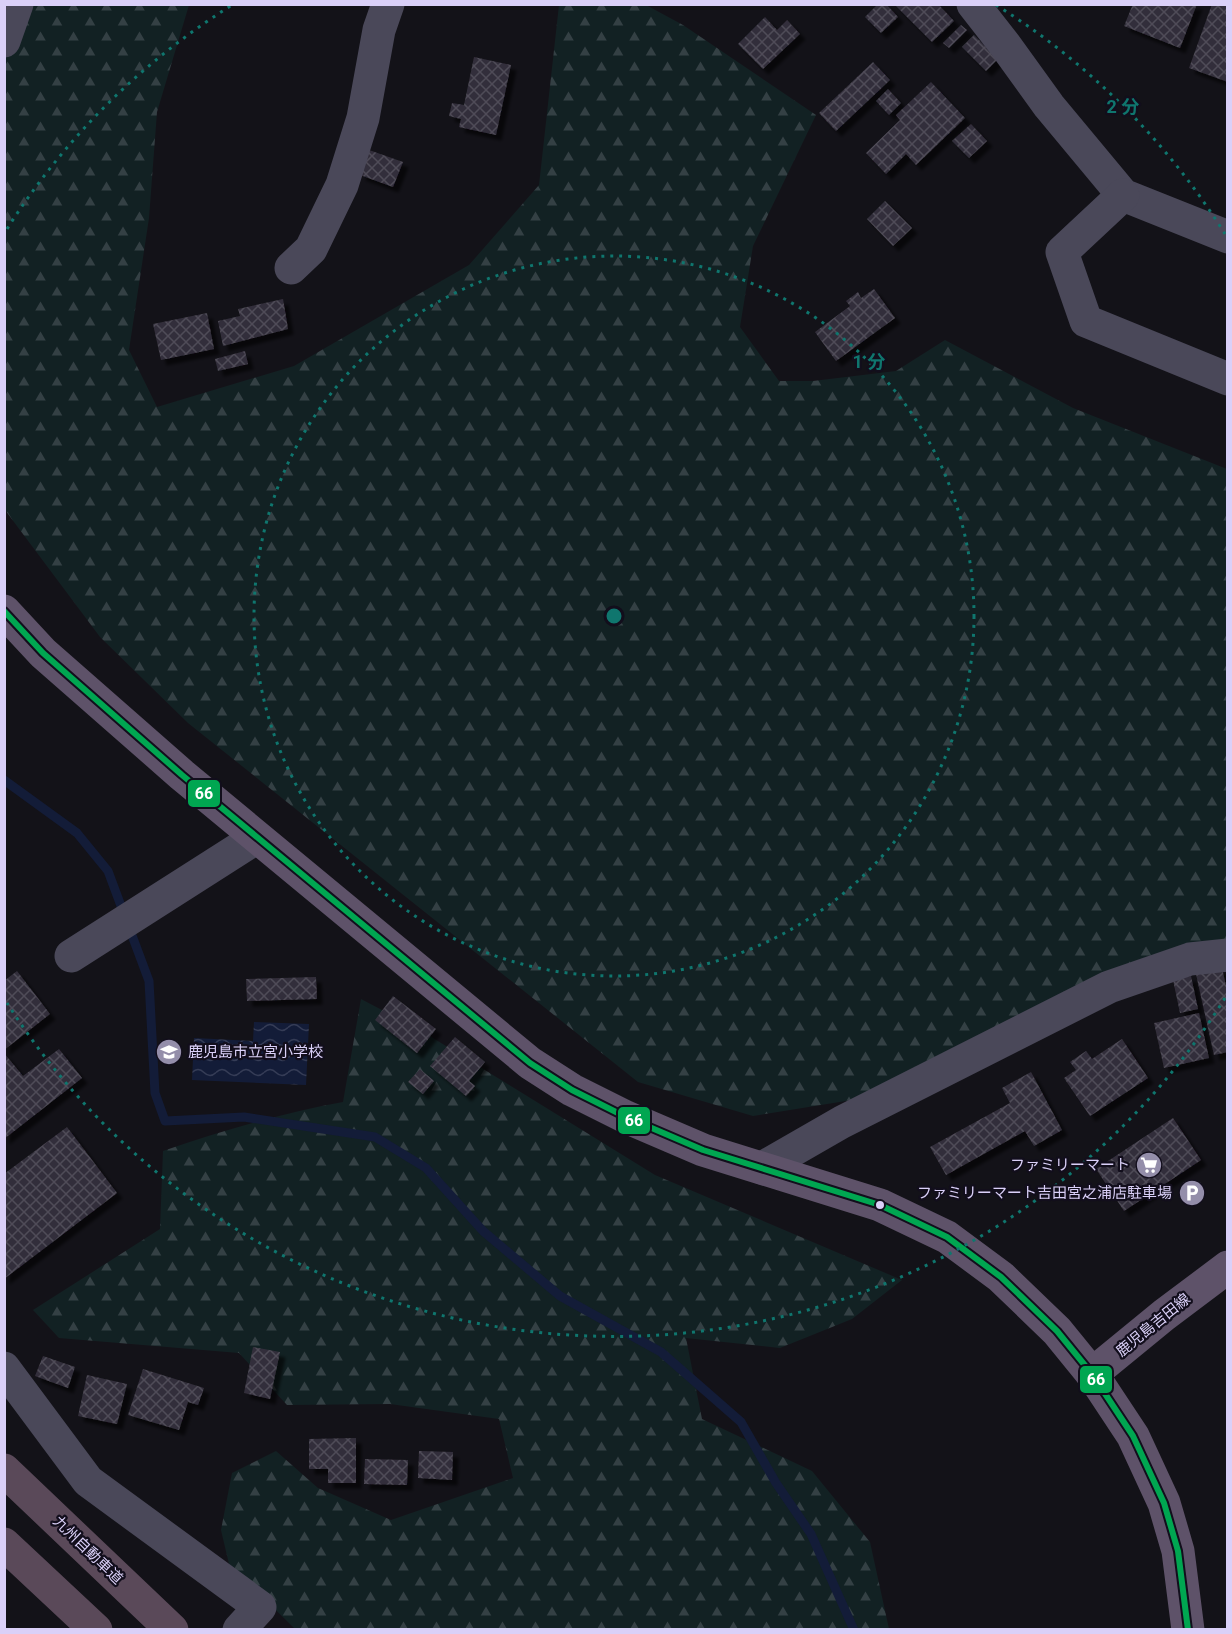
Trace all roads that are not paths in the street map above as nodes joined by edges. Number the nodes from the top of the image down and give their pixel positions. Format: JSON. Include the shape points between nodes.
{"nodes":[{"id":1,"x":17,"y":4,"type":"edge"},
{"id":2,"x":387,"y":4,"type":"edge"},
{"id":3,"x":973,"y":4,"type":"edge"},
{"id":4,"x":4,"y":41,"type":"edge"},
{"id":5,"x":1123,"y":195,"type":"junction"},
{"id":6,"x":1227,"y":237,"type":"edge"},
{"id":7,"x":291,"y":268,"type":"dead end"},
{"id":8,"x":1227,"y":379,"type":"edge"},
{"id":9,"x":4,"y":611,"type":"edge"},
{"id":10,"x":256,"y":838,"type":"junction"},
{"id":11,"x":1227,"y":955,"type":"edge"},
{"id":12,"x":71,"y":956,"type":"dead end"},
{"id":13,"x":762,"y":1168,"type":"junction"},
{"id":14,"x":1227,"y":1267,"type":"edge"},
{"id":15,"x":4,"y":1368,"type":"edge"},
{"id":16,"x":1092,"y":1374,"type":"junction"},
{"id":17,"x":4,"y":1470,"type":"edge"},
{"id":18,"x":4,"y":1544,"type":"edge"},
{"id":19,"x":249,"y":1618,"type":"edge"},
{"id":20,"x":96,"y":1629,"type":"edge"},
{"id":21,"x":172,"y":1629,"type":"edge"},
{"id":22,"x":1188,"y":1629,"type":"edge"}],
"edges":[{"from":1,"to":4,"type":"street"},
{"from":2,"to":7,"type":"street","via":[[363,118],[342,185],[311,249]]},
{"from":3,"to":5,"type":"street","via":[[1049,106]]},
{"from":5,"to":6,"type":"street"},
{"from":5,"to":8,"type":"street","via":[[1062,252],[1086,321]]},
{"from":9,"to":10,"type":"main road","via":[[43,653]]},
{"from":10,"to":12,"type":"street"},
{"from":10,"to":13,"type":"main road","via":[[530,1063],[563,1085],[704,1150]]},
{"from":11,"to":13,"type":"street","via":[[1190,959],[1109,987],[842,1122]]},
{"from":13,"to":16,"type":"main road","via":[[880,1205],[946,1238],[1001,1277],[1057,1331]]},
{"from":14,"to":16,"type":"main road","name":"鹿児島吉田線"},
{"from":15,"to":19,"type":"street","via":[[88,1481]]},
{"from":16,"to":22,"type":"main road","via":[[1133,1436],[1164,1503],[1178,1551]]},
{"from":17,"to":21,"type":"highway","name":"九州自動車道"},
{"from":18,"to":20,"type":"highway"}]}
